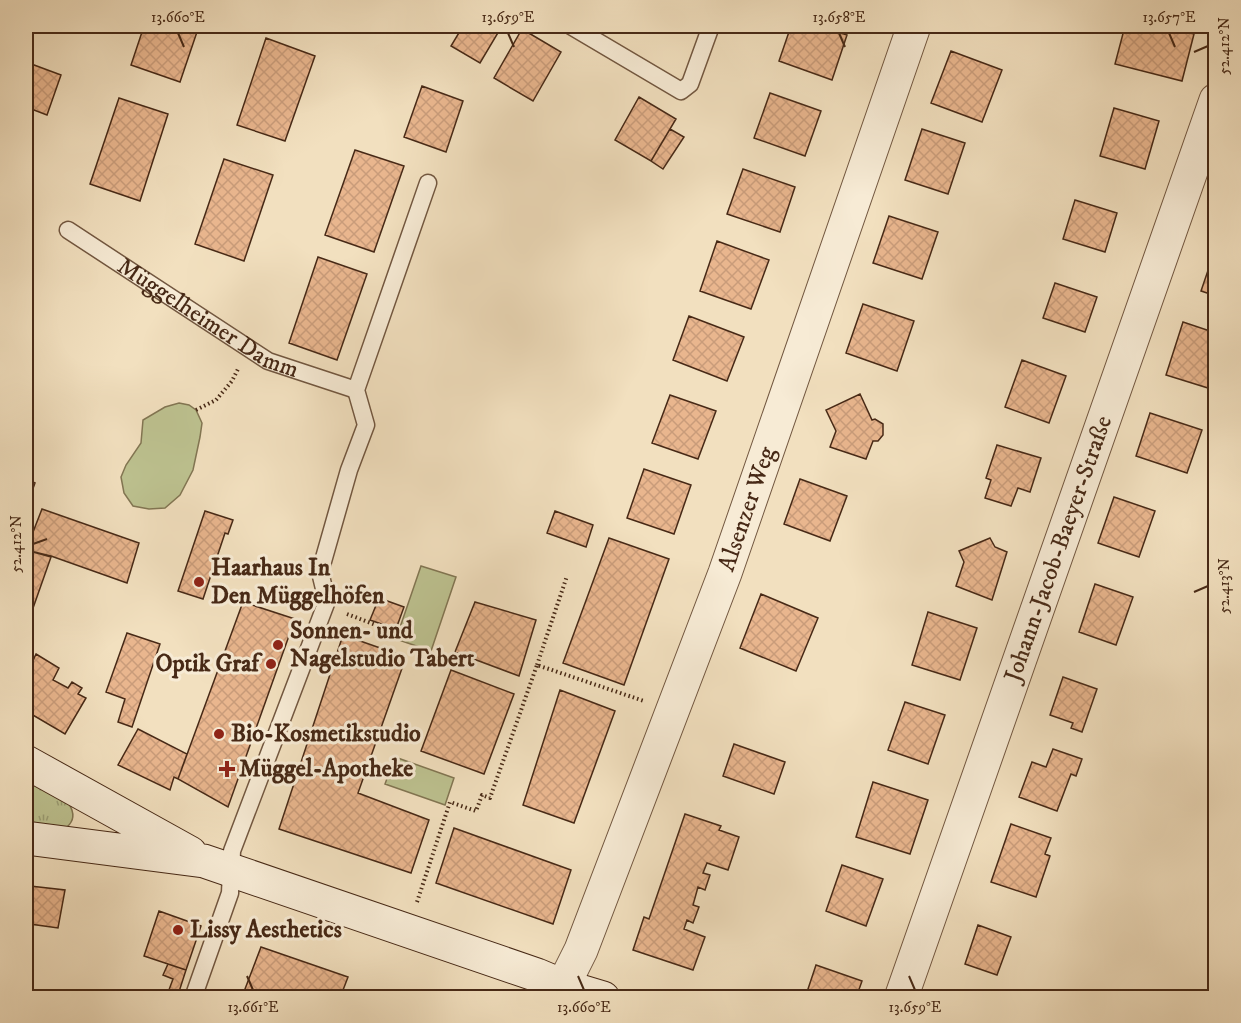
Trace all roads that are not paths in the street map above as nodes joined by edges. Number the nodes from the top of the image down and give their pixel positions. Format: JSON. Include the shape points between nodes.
{"nodes":[{"id":1,"x":571,"y":26,"type":"edge"},
{"id":2,"x":711,"y":26,"type":"edge"},
{"id":3,"x":914,"y":26,"type":"edge"},
{"id":4,"x":1215,"y":100,"type":"edge"},
{"id":5,"x":429,"y":183,"type":"dead end"},
{"id":6,"x":68,"y":230,"type":"dead end"},
{"id":7,"x":356,"y":390,"type":"junction"},
{"id":8,"x":26,"y":762,"type":"edge"},
{"id":9,"x":26,"y":838,"type":"edge"},
{"id":10,"x":218,"y":866,"type":"junction"},
{"id":11,"x":560,"y":992,"type":"edge"},
{"id":12,"x":193,"y":998,"type":"edge"},
{"id":13,"x":603,"y":998,"type":"edge"},
{"id":14,"x":902,"y":998,"type":"edge"}],
"edges":[{"from":1,"to":2,"type":"lane","via":[[681,91],[690,84]]},
{"from":3,"to":11,"type":"street","name":"Alsenzer Weg","via":[[725,573],[581,950]]},
{"from":4,"to":14,"type":"street","name":"Johann-Jacob-Baeyer-Straße"},
{"from":5,"to":7,"type":"lane"},
{"from":6,"to":7,"type":"lane","name":"Müggelheimer Damm","via":[[268,361]]},
{"from":7,"to":10,"type":"lane","via":[[366,425],[320,572],[327,601],[232,851]]},
{"from":8,"to":10,"type":"street"},
{"from":9,"to":10,"type":"street"},
{"from":10,"to":11,"type":"street","via":[[537,975]]},
{"from":10,"to":12,"type":"lane","via":[[230,893]]},
{"from":11,"to":13,"type":"street"}]}
